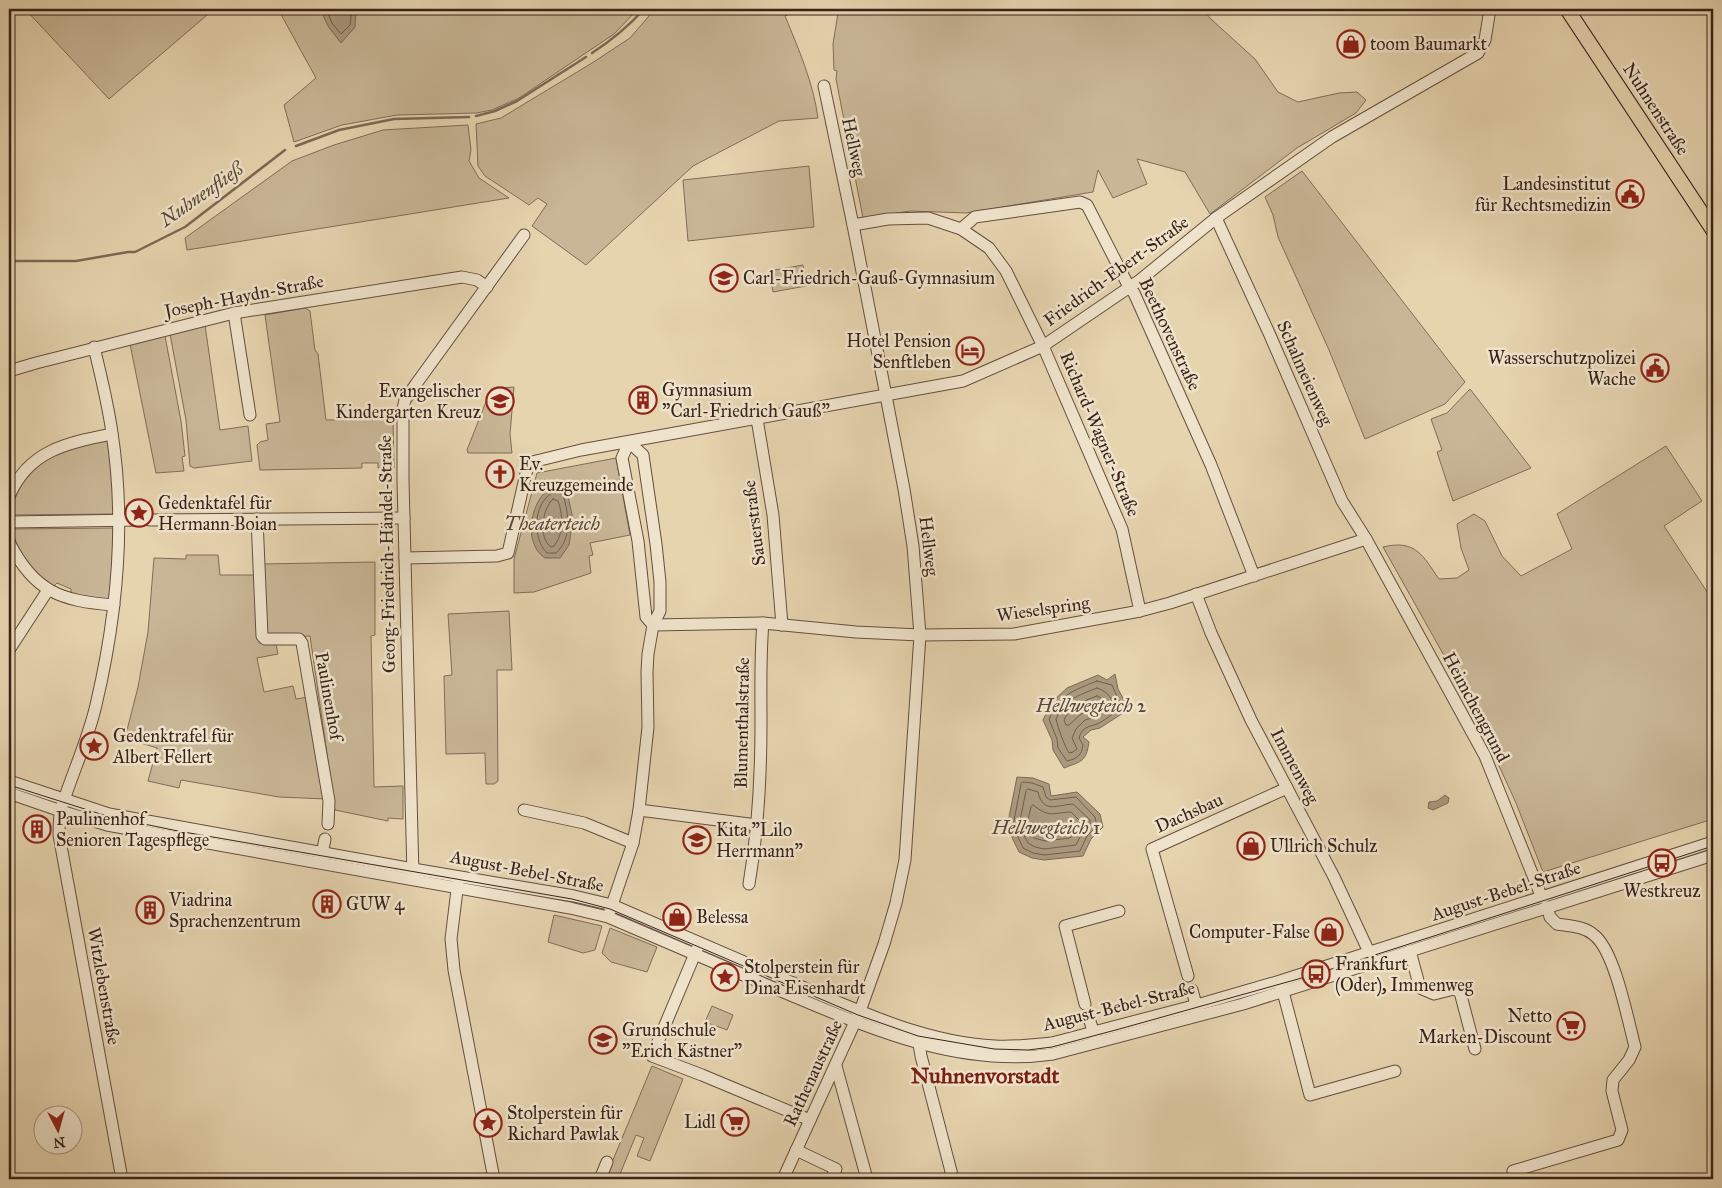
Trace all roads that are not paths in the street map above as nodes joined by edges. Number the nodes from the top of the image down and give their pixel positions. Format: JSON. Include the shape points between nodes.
{"nodes":[{"id":1,"x":1490,"y":9,"type":"edge"},
{"id":2,"x":1567,"y":9,"type":"edge"},
{"id":3,"x":824,"y":86,"type":"dead end"},
{"id":4,"x":1216,"y":218,"type":"junction"},
{"id":5,"x":853,"y":226,"type":"junction"},
{"id":6,"x":961,"y":229,"type":"junction"},
{"id":7,"x":1713,"y":230,"type":"edge"},
{"id":8,"x":524,"y":235,"type":"dead end"},
{"id":9,"x":487,"y":287,"type":"junction"},
{"id":10,"x":1129,"y":287,"type":"junction"},
{"id":11,"x":234,"y":313,"type":"junction"},
{"id":12,"x":1043,"y":346,"type":"junction"},
{"id":13,"x":94,"y":348,"type":"junction"},
{"id":14,"x":9,"y":371,"type":"edge"},
{"id":15,"x":885,"y":394,"type":"junction"},
{"id":16,"x":250,"y":415,"type":"dead end"},
{"id":17,"x":757,"y":419,"type":"junction"},
{"id":18,"x":112,"y":434,"type":"junction"},
{"id":19,"x":629,"y":442,"type":"junction"},
{"id":20,"x":9,"y":496,"type":"edge"},
{"id":21,"x":404,"y":518,"type":"junction"},
{"id":22,"x":257,"y":519,"type":"junction"},
{"id":23,"x":119,"y":521,"type":"junction"},
{"id":24,"x":9,"y":522,"type":"edge"},
{"id":25,"x":1366,"y":539,"type":"junction"},
{"id":26,"x":9,"y":542,"type":"edge"},
{"id":27,"x":405,"y":558,"type":"junction"},
{"id":28,"x":1254,"y":576,"type":"junction"},
{"id":29,"x":48,"y":590,"type":"junction"},
{"id":30,"x":1196,"y":594,"type":"junction"},
{"id":31,"x":114,"y":605,"type":"junction"},
{"id":32,"x":1140,"y":610,"type":"junction"},
{"id":33,"x":763,"y":623,"type":"junction"},
{"id":34,"x":653,"y":625,"type":"junction"},
{"id":35,"x":782,"y":625,"type":"junction"},
{"id":36,"x":920,"y":635,"type":"junction"},
{"id":37,"x":9,"y":650,"type":"edge"},
{"id":38,"x":9,"y":781,"type":"edge"},
{"id":39,"x":1287,"y":788,"type":"junction"},
{"id":40,"x":9,"y":793,"type":"edge"},
{"id":41,"x":63,"y":806,"type":"junction"},
{"id":42,"x":524,"y":810,"type":"dead end"},
{"id":43,"x":639,"y":810,"type":"junction"},
{"id":44,"x":328,"y":824,"type":"dead end"},
{"id":45,"x":757,"y":825,"type":"junction"},
{"id":46,"x":325,"y":839,"type":"dead end"},
{"id":47,"x":1713,"y":842,"type":"edge"},
{"id":48,"x":633,"y":843,"type":"junction"},
{"id":49,"x":322,"y":852,"type":"junction"},
{"id":50,"x":1713,"y":855,"type":"edge"},
{"id":51,"x":320,"y":864,"type":"junction"},
{"id":52,"x":413,"y":874,"type":"junction"},
{"id":53,"x":459,"y":876,"type":"junction"},
{"id":54,"x":749,"y":884,"type":"dead end"},
{"id":55,"x":457,"y":888,"type":"junction"},
{"id":56,"x":1545,"y":902,"type":"junction"},
{"id":57,"x":612,"y":905,"type":"junction"},
{"id":58,"x":1119,"y":910,"type":"dead end"},
{"id":59,"x":608,"y":917,"type":"junction"},
{"id":60,"x":700,"y":943,"type":"junction"},
{"id":61,"x":1410,"y":951,"type":"junction"},
{"id":62,"x":1370,"y":952,"type":"junction"},
{"id":63,"x":695,"y":954,"type":"junction"},
{"id":64,"x":1188,"y":976,"type":"dead end"},
{"id":65,"x":1282,"y":986,"type":"junction"},
{"id":66,"x":1192,"y":990,"type":"dead end"},
{"id":67,"x":1086,"y":1004,"type":"dead end"},
{"id":68,"x":1198,"y":1010,"type":"junction"},
{"id":69,"x":858,"y":1017,"type":"junction"},
{"id":70,"x":1089,"y":1018,"type":"dead end"},
{"id":71,"x":918,"y":1032,"type":"junction"},
{"id":72,"x":1095,"y":1038,"type":"junction"},
{"id":73,"x":919,"y":1044,"type":"junction"},
{"id":74,"x":1475,"y":1049,"type":"dead end"},
{"id":75,"x":836,"y":1066,"type":"junction"},
{"id":76,"x":1395,"y":1072,"type":"dead end"},
{"id":77,"x":810,"y":1120,"type":"junction"},
{"id":78,"x":796,"y":1150,"type":"junction"},
{"id":79,"x":607,"y":1162,"type":"dead end"},
{"id":80,"x":1513,"y":1171,"type":"dead end"},
{"id":81,"x":122,"y":1179,"type":"edge"},
{"id":82,"x":494,"y":1179,"type":"edge"},
{"id":83,"x":600,"y":1179,"type":"edge"},
{"id":84,"x":783,"y":1179,"type":"edge"},
{"id":85,"x":831,"y":1179,"type":"edge"},
{"id":86,"x":867,"y":1179,"type":"edge"},
{"id":87,"x":953,"y":1179,"type":"edge"}],
"edges":[{"from":1,"to":4,"type":"street","name":"Friedrich-Ebert-Straße","via":[[1485,40],[1478,54],[1332,138]]},
{"from":2,"to":7,"type":"main road","name":"Nuhnenstraße"},
{"from":3,"to":5,"type":"street","name":"Hellweg"},
{"from":4,"to":10,"type":"street","name":"Friedrich-Ebert-Straße"},
{"from":4,"to":25,"type":"street","name":"Schalmeienweg","via":[[1342,501]]},
{"from":5,"to":6,"type":"street","name":"Richard-Wagner-Straße","via":[[888,219],[928,218]]},
{"from":5,"to":15,"type":"street","name":"Hellweg"},
{"from":6,"to":10,"type":"street","name":"Beethovenstraße","via":[[974,217],[1080,202],[1086,204]]},
{"from":6,"to":12,"type":"street","name":"Richard-Wagner-Straße","via":[[989,248],[1006,271]]},
{"from":8,"to":9,"type":"street","name":"Georg-Friedrich-Händel-Straße"},
{"from":9,"to":11,"type":"street","name":"Joseph-Haydn-Straße","via":[[477,280],[462,277]]},
{"from":9,"to":21,"type":"street","name":"Georg-Friedrich-Händel-Straße","via":[[405,400],[402,418]]},
{"from":10,"to":12,"type":"street","name":"Friedrich-Ebert-Straße"},
{"from":10,"to":28,"type":"street","name":"Beethovenstraße","via":[[1211,465]]},
{"from":11,"to":13,"type":"street","name":"Joseph-Haydn-Straße"},
{"from":11,"to":16,"type":"street"},
{"from":12,"to":15,"type":"street","name":"Friedrich-Ebert-Straße","via":[[963,381]]},
{"from":12,"to":32,"type":"street","name":"Richard-Wagner-Straße","via":[[1122,529]]},
{"from":13,"to":14,"type":"street","name":"Joseph-Haydn-Straße"},
{"from":13,"to":18,"type":"street","name":"Witzlebenstraße"},
{"from":15,"to":17,"type":"street","name":"Friedrich-Ebert-Straße"},
{"from":15,"to":36,"type":"street","name":"Hellweg","via":[[912,539]]},
{"from":17,"to":19,"type":"street","name":"Friedrich-Ebert-Straße"},
{"from":17,"to":35,"type":"street","name":"Sauerstraße","via":[[773,515]]},
{"from":18,"to":20,"type":"street","via":[[78,440],[44,454],[23,471]]},
{"from":18,"to":23,"type":"street","name":"Witzlebenstraße"},
{"from":19,"to":27,"type":"street","name":"Friedrich-Ebert-Straße","via":[[532,462],[526,469],[508,553],[498,556]]},
{"from":19,"to":34,"type":"street","via":[[622,458],[638,541],[646,617]]},
{"from":19,"to":34,"type":"street","via":[[643,455],[656,544],[660,611]]},
{"from":21,"to":22,"type":"street"},
{"from":21,"to":27,"type":"street","name":"Georg-Friedrich-Händel-Straße"},
{"from":22,"to":23,"type":"street"},
{"from":22,"to":44,"type":"street","name":"Paulinenhof","via":[[262,636],[265,639],[299,639],[302,643],[329,801]]},
{"from":23,"to":24,"type":"street"},
{"from":23,"to":31,"type":"street","name":"Witzlebenstraße"},
{"from":25,"to":28,"type":"street","name":"Wieselspring"},
{"from":25,"to":56,"type":"street","name":"Heimchengrund","via":[[1484,756]]},
{"from":26,"to":29,"type":"street","via":[[18,561]]},
{"from":27,"to":52,"type":"street","name":"Georg-Friedrich-Händel-Straße"},
{"from":28,"to":30,"type":"street","name":"Wieselspring"},
{"from":29,"to":31,"type":"street","via":[[82,603]]},
{"from":29,"to":37,"type":"street"},
{"from":30,"to":32,"type":"street","name":"Wieselspring"},
{"from":30,"to":39,"type":"street","name":"Immenweg","via":[[1251,720]]},
{"from":31,"to":41,"type":"street","name":"Witzlebenstraße","via":[[93,719]]},
{"from":32,"to":36,"type":"street","name":"Wieselspring","via":[[1014,634]]},
{"from":33,"to":34,"type":"street","name":"Wieselspring"},
{"from":33,"to":35,"type":"street","name":"Wieselspring"},
{"from":33,"to":45,"type":"street","name":"Blumenthalstraße"},
{"from":34,"to":43,"type":"street","via":[[647,672],[648,727]]},
{"from":35,"to":36,"type":"street","name":"Wieselspring"},
{"from":36,"to":69,"type":"street","name":"Hellweg","via":[[905,860],[892,917]]},
{"from":38,"to":41,"type":"street","name":"August-Bebel-Straße"},
{"from":39,"to":62,"type":"street","name":"Immenweg"},
{"from":39,"to":64,"type":"street","name":"Dachsbau","via":[[1152,849]]},
{"from":40,"to":41,"type":"street","name":"August-Bebel-Straße"},
{"from":41,"to":49,"type":"street","name":"August-Bebel-Straße"},
{"from":41,"to":51,"type":"street","name":"August-Bebel-Straße","via":[[107,825]]},
{"from":41,"to":81,"type":"street","name":"Witzlebenstraße","via":[[59,835]]},
{"from":42,"to":48,"type":"street","via":[[584,823]]},
{"from":43,"to":45,"type":"street"},
{"from":43,"to":48,"type":"street"},
{"from":45,"to":54,"type":"street","name":"Blumenthalstraße"},
{"from":46,"to":49,"type":"street"},
{"from":47,"to":56,"type":"street","name":"August-Bebel-Straße"},
{"from":48,"to":57,"type":"street"},
{"from":49,"to":51,"type":"street"},
{"from":49,"to":52,"type":"street","name":"August-Bebel-Straße"},
{"from":50,"to":56,"type":"street","name":"August-Bebel-Straße"},
{"from":51,"to":52,"type":"street","name":"August-Bebel-Straße"},
{"from":52,"to":53,"type":"street","name":"August-Bebel-Straße"},
{"from":52,"to":55,"type":"street","name":"August-Bebel-Straße"},
{"from":53,"to":55,"type":"street"},
{"from":53,"to":57,"type":"street","name":"August-Bebel-Straße"},
{"from":55,"to":59,"type":"street","name":"August-Bebel-Straße"},
{"from":55,"to":82,"type":"street","via":[[451,939],[454,970]]},
{"from":56,"to":61,"type":"street","name":"August-Bebel-Straße"},
{"from":56,"to":62,"type":"street","name":"August-Bebel-Straße"},
{"from":56,"to":80,"type":"street","name":"Heimchengrund","via":[[1557,924],[1578,926],[1595,935],[1611,958],[1635,1047],[1613,1080],[1612,1091],[1622,1130],[1618,1140]]},
{"from":57,"to":59,"type":"street"},
{"from":57,"to":60,"type":"street","name":"August-Bebel-Straße"},
{"from":58,"to":67,"type":"street","via":[[1065,926]]},
{"from":59,"to":63,"type":"street","name":"August-Bebel-Straße"},
{"from":60,"to":63,"type":"street"},
{"from":60,"to":69,"type":"street","name":"August-Bebel-Straße"},
{"from":61,"to":65,"type":"street","name":"August-Bebel-Straße"},
{"from":61,"to":74,"type":"street","via":[[1420,988],[1434,994],[1454,989],[1460,992]]},
{"from":62,"to":65,"type":"street","name":"August-Bebel-Straße"},
{"from":63,"to":69,"type":"street","name":"August-Bebel-Straße"},
{"from":63,"to":77,"type":"street","via":[[652,1056]]},
{"from":65,"to":68,"type":"street","name":"August-Bebel-Straße"},
{"from":65,"to":76,"type":"street","via":[[1310,1095]]},
{"from":66,"to":68,"type":"street"},
{"from":68,"to":72,"type":"street","name":"August-Bebel-Straße"},
{"from":69,"to":71,"type":"street","name":"August-Bebel-Straße"},
{"from":69,"to":73,"type":"street","name":"August-Bebel-Straße"},
{"from":69,"to":75,"type":"street","name":"Rathenaustraße"},
{"from":70,"to":72,"type":"street"},
{"from":71,"to":72,"type":"street","name":"August-Bebel-Straße","via":[[994,1046],[1028,1046]]},
{"from":71,"to":73,"type":"street"},
{"from":72,"to":73,"type":"street","name":"August-Bebel-Straße","via":[[1053,1054],[1027,1058],[958,1052]]},
{"from":73,"to":87,"type":"street"},
{"from":75,"to":77,"type":"street","name":"Rathenaustraße"},
{"from":75,"to":86,"type":"street"},
{"from":77,"to":78,"type":"street","name":"Rathenaustraße"},
{"from":78,"to":84,"type":"street","name":"Rathenaustraße"},
{"from":78,"to":85,"type":"street","name":"Rathenaustraße","via":[[836,1169]]},
{"from":79,"to":83,"type":"street"}]}
